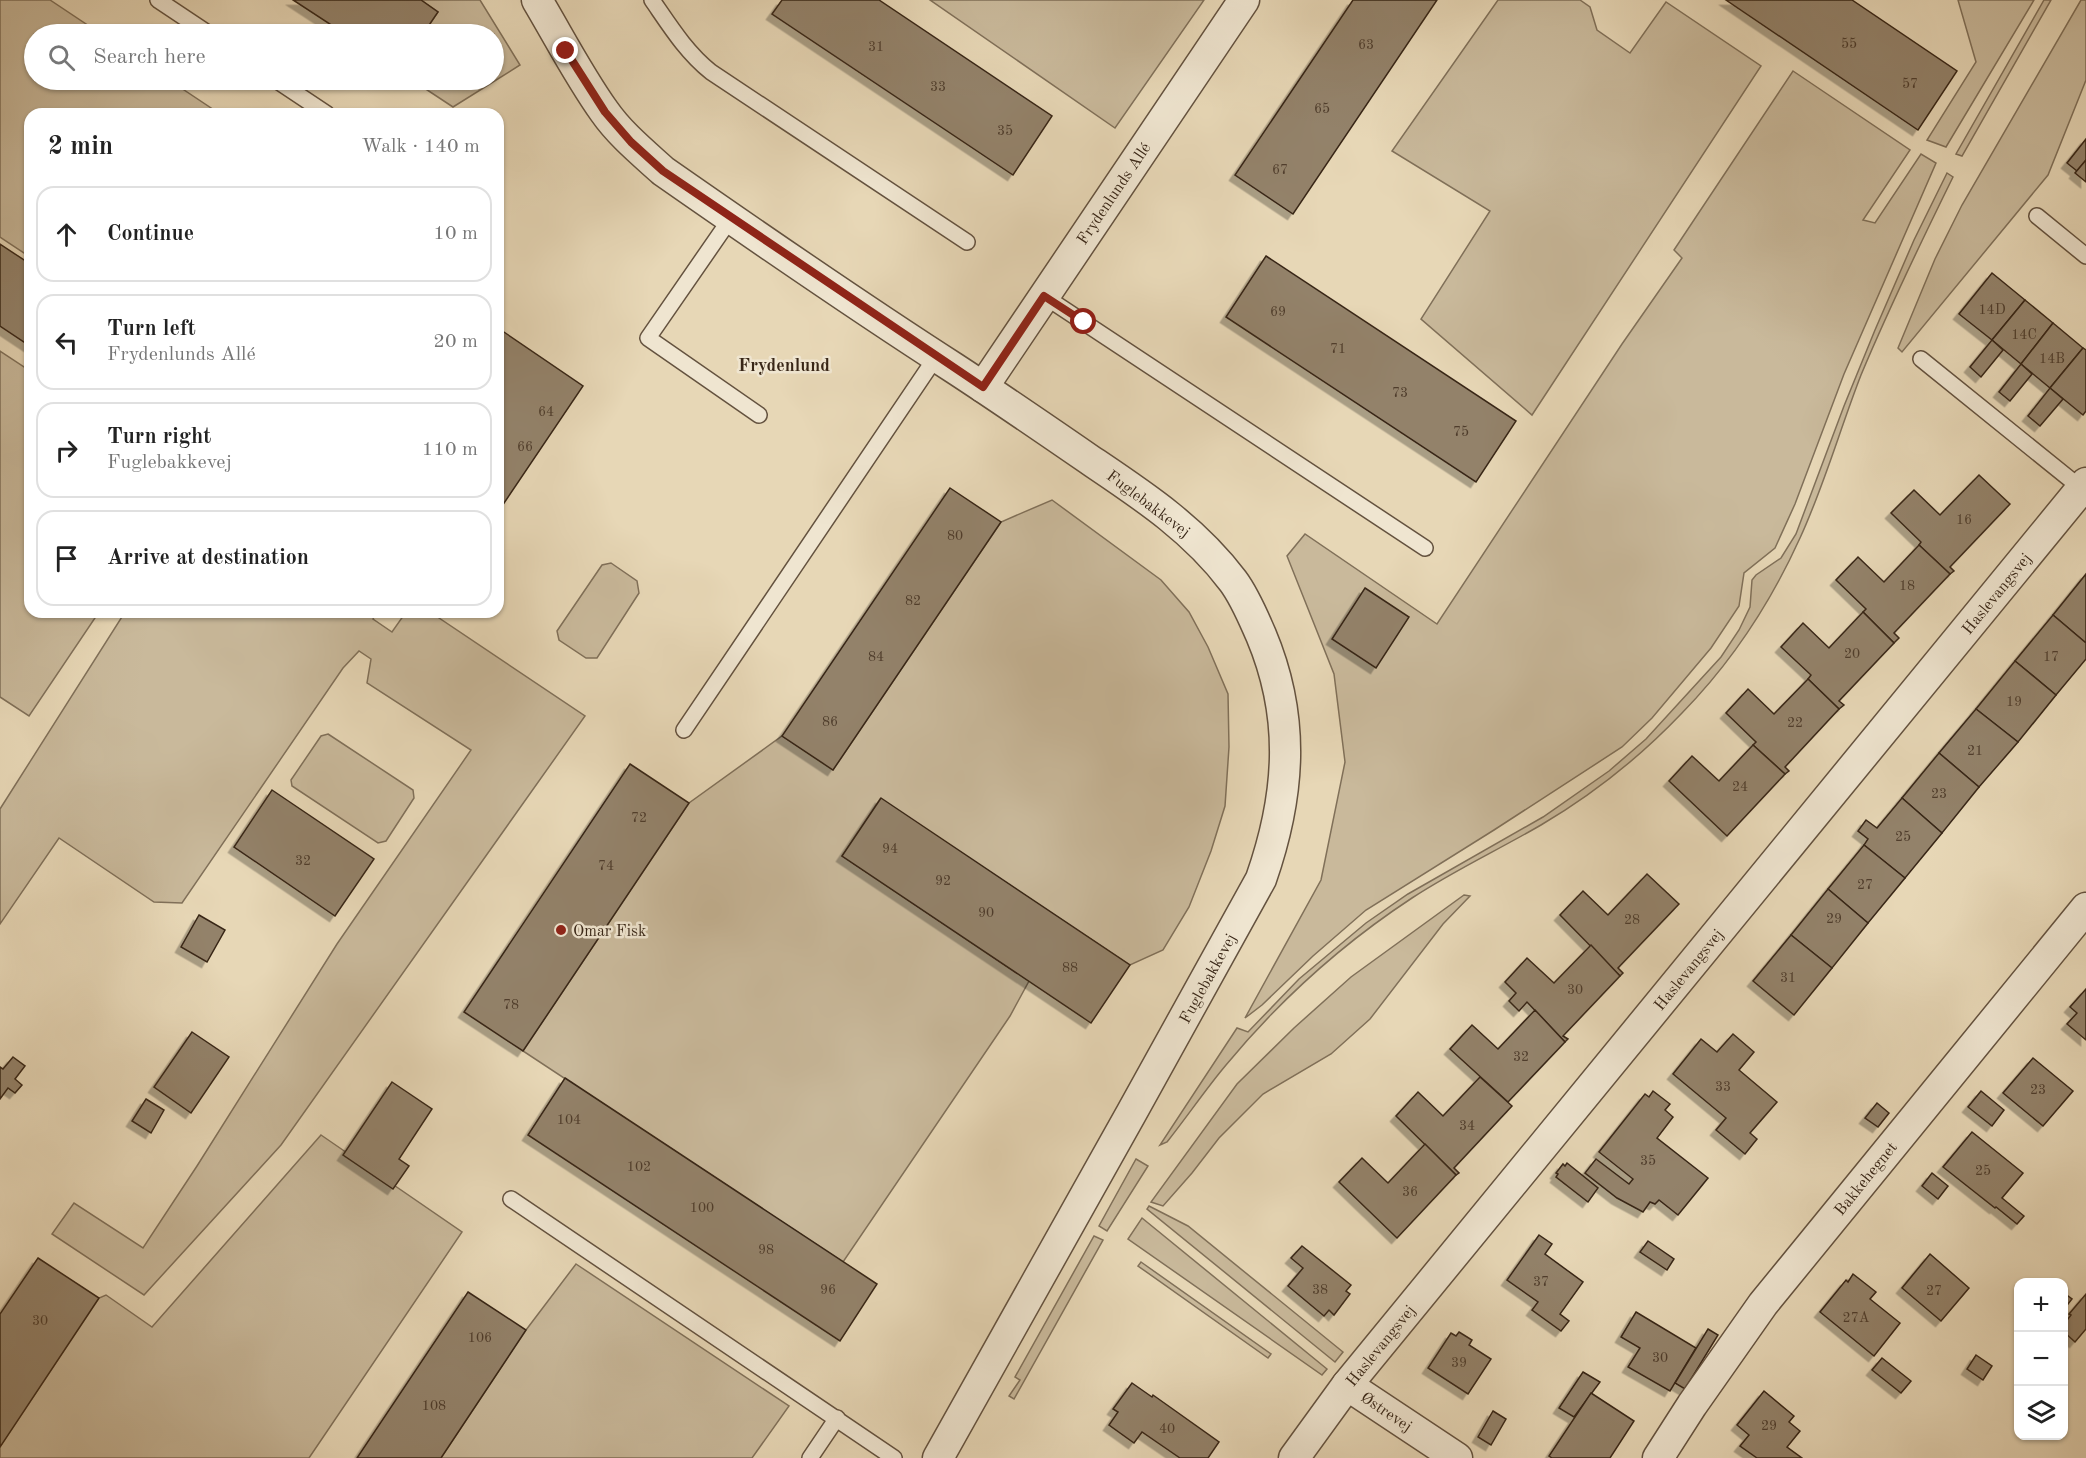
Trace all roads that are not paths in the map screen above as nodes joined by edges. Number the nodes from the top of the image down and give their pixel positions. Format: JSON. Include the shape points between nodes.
{"nodes":[{"id":1,"x":158,"y":0,"type":"edge"},
{"id":2,"x":652,"y":0,"type":"edge"},
{"id":3,"x":1244,"y":0,"type":"edge"},
{"id":4,"x":543,"y":2,"type":"edge"},
{"id":5,"x":194,"y":24,"type":"edge"},
{"id":6,"x":291,"y":90,"type":"edge"},
{"id":7,"x":318,"y":108,"type":"edge"},
{"id":8,"x":2037,"y":216,"type":"dead end"},
{"id":9,"x":731,"y":218,"type":"junction"},
{"id":10,"x":967,"y":242,"type":"dead end"},
{"id":11,"x":2086,"y":256,"type":"edge"},
{"id":12,"x":1044,"y":296,"type":"junction"},
{"id":13,"x":936,"y":357,"type":"junction"},
{"id":14,"x":1921,"y":359,"type":"dead end"},
{"id":15,"x":983,"y":387,"type":"junction"},
{"id":16,"x":759,"y":415,"type":"dead end"},
{"id":17,"x":2084,"y":486,"type":"edge"},
{"id":18,"x":1425,"y":548,"type":"dead end"},
{"id":19,"x":684,"y":730,"type":"dead end"},
{"id":20,"x":2086,"y":908,"type":"edge"},
{"id":21,"x":511,"y":1199,"type":"dead end"},
{"id":22,"x":1347,"y":1384,"type":"junction"},
{"id":23,"x":837,"y":1418,"type":"junction"},
{"id":24,"x":810,"y":1458,"type":"edge"},
{"id":25,"x":894,"y":1458,"type":"edge"},
{"id":26,"x":938,"y":1458,"type":"edge"},
{"id":27,"x":1294,"y":1458,"type":"edge"},
{"id":28,"x":1457,"y":1458,"type":"edge"},
{"id":29,"x":1658,"y":1458,"type":"edge"}],
"edges":[{"from":1,"to":5,"type":"lane"},
{"from":2,"to":10,"type":"lane","via":[[683,45],[711,72]]},
{"from":3,"to":12,"type":"street","name":"Frydenlunds Allé"},
{"from":4,"to":9,"type":"street","name":"Fuglebakkevej","via":[[566,51],[605,112],[631,142],[663,171]]},
{"from":6,"to":7,"type":"lane"},
{"from":8,"to":11,"type":"lane"},
{"from":9,"to":13,"type":"street","name":"Fuglebakkevej"},
{"from":9,"to":16,"type":"lane","via":[[648,338]]},
{"from":12,"to":15,"type":"street","name":"Frydenlunds Allé"},
{"from":12,"to":18,"type":"lane"},
{"from":13,"to":15,"type":"street","name":"Fuglebakkevej"},
{"from":13,"to":19,"type":"lane"},
{"from":14,"to":17,"type":"lane"},
{"from":15,"to":26,"type":"street","name":"Fuglebakkevej","via":[[1185,527],[1234,582],[1266,648],[1277,684],[1284,733],[1284,783],[1272,848],[1246,909]]},
{"from":17,"to":22,"type":"street","name":"Haslevangsvej"},
{"from":20,"to":29,"type":"street","name":"Bakkehegnet","via":[[1763,1304]]},
{"from":21,"to":23,"type":"lane"},
{"from":22,"to":27,"type":"street","name":"Haslevangsvej"},
{"from":22,"to":28,"type":"street","name":"Østrevej"},
{"from":23,"to":24,"type":"lane"},
{"from":23,"to":25,"type":"lane"}]}
